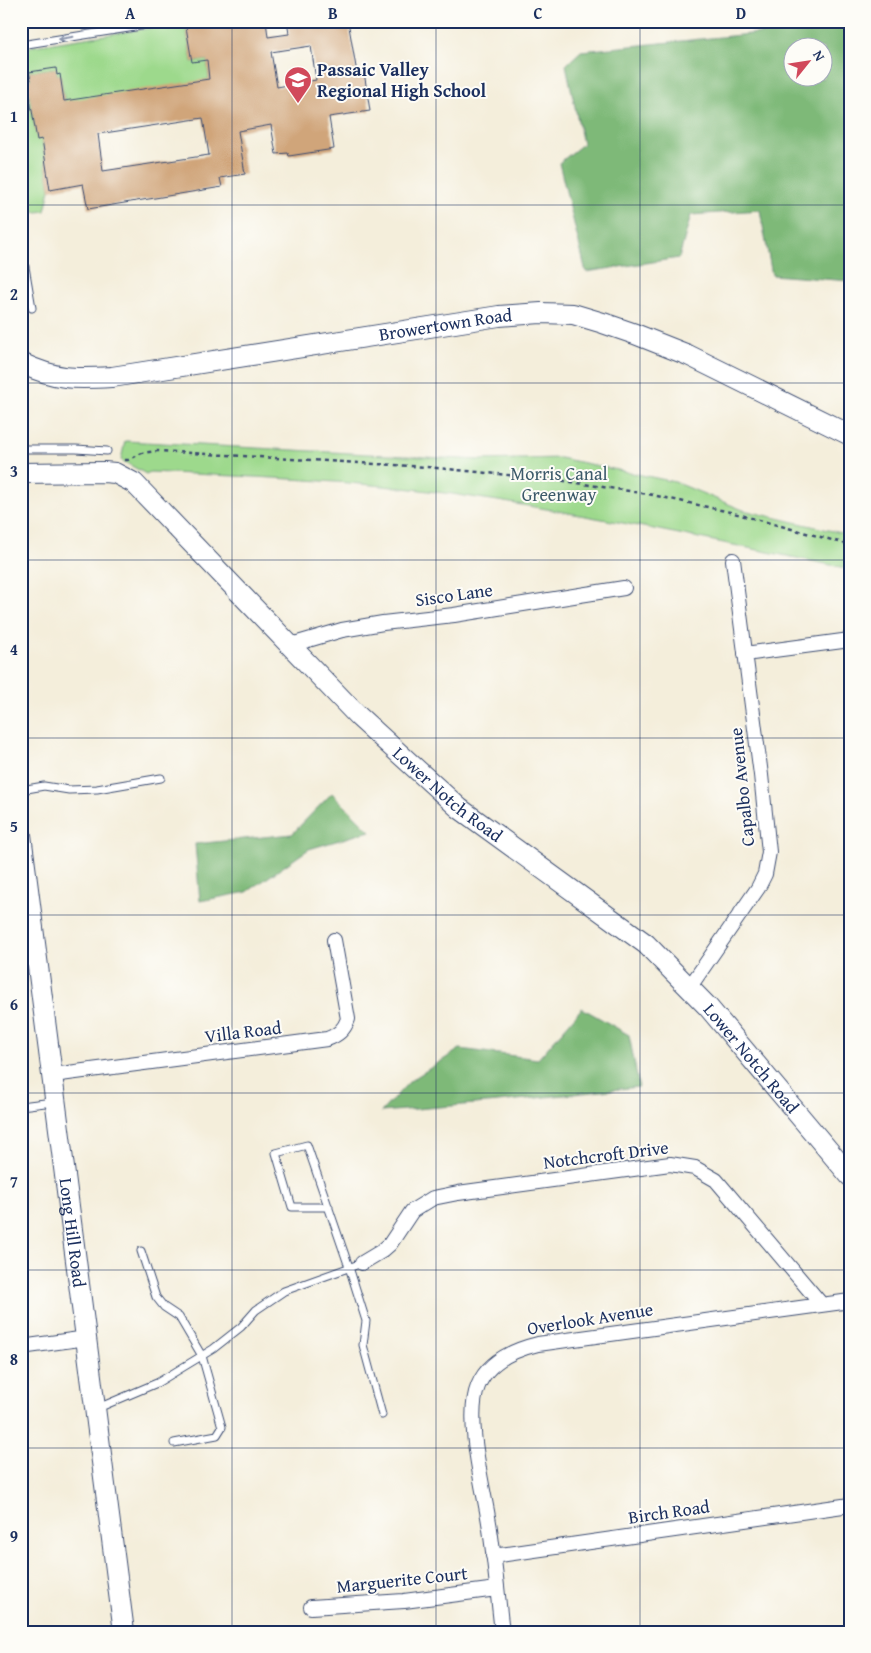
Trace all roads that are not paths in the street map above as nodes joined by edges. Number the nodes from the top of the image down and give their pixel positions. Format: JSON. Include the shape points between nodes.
{"nodes":[{"id":1,"x":147,"y":21,"type":"edge"},
{"id":2,"x":21,"y":45,"type":"edge"},
{"id":3,"x":21,"y":262,"type":"edge"},
{"id":4,"x":32,"y":308,"type":"dead end"},
{"id":5,"x":21,"y":363,"type":"edge"},
{"id":6,"x":850,"y":435,"type":"edge"},
{"id":7,"x":21,"y":449,"type":"edge"},
{"id":8,"x":107,"y":451,"type":"dead end"},
{"id":9,"x":21,"y":473,"type":"edge"},
{"id":10,"x":733,"y":560,"type":"dead end"},
{"id":11,"x":624,"y":588,"type":"dead end"},
{"id":12,"x":850,"y":640,"type":"edge"},
{"id":13,"x":291,"y":645,"type":"junction"},
{"id":14,"x":745,"y":654,"type":"junction"},
{"id":15,"x":161,"y":778,"type":"dead end"},
{"id":16,"x":21,"y":790,"type":"edge"},
{"id":17,"x":21,"y":835,"type":"edge"},
{"id":18,"x":28,"y":930,"type":"edge"},
{"id":19,"x":334,"y":940,"type":"dead end"},
{"id":20,"x":689,"y":988,"type":"junction"},
{"id":21,"x":53,"y":1075,"type":"junction"},
{"id":22,"x":56,"y":1102,"type":"junction"},
{"id":23,"x":21,"y":1106,"type":"edge"},
{"id":24,"x":850,"y":1176,"type":"edge"},
{"id":25,"x":329,"y":1208,"type":"junction"},
{"id":26,"x":141,"y":1251,"type":"dead end"},
{"id":27,"x":356,"y":1265,"type":"junction"},
{"id":28,"x":850,"y":1301,"type":"edge"},
{"id":29,"x":822,"y":1305,"type":"junction"},
{"id":30,"x":87,"y":1338,"type":"junction"},
{"id":31,"x":21,"y":1347,"type":"edge"},
{"id":32,"x":202,"y":1356,"type":"junction"},
{"id":33,"x":96,"y":1408,"type":"junction"},
{"id":34,"x":382,"y":1415,"type":"dead end"},
{"id":35,"x":174,"y":1443,"type":"dead end"},
{"id":36,"x":850,"y":1505,"type":"edge"},
{"id":37,"x":493,"y":1556,"type":"junction"},
{"id":38,"x":497,"y":1589,"type":"junction"},
{"id":39,"x":311,"y":1607,"type":"dead end"},
{"id":40,"x":124,"y":1632,"type":"edge"},
{"id":41,"x":502,"y":1632,"type":"edge"}],
"edges":[{"from":1,"to":2,"type":"lane","one_way":true,"via":[[141,26]]},
{"from":3,"to":4,"type":"lane","via":[[24,261]]},
{"from":5,"to":6,"type":"street","name":"Browertown Road","via":[[59,377],[112,377],[499,316],[573,314],[688,355]]},
{"from":7,"to":8,"type":"lane"},
{"from":9,"to":13,"type":"street","name":"Lower Notch Road","via":[[116,473],[134,483]]},
{"from":10,"to":14,"type":"street","name":"Capalbo Avenue"},
{"from":11,"to":13,"type":"street","name":"Sisco Lane","via":[[374,624]]},
{"from":12,"to":14,"type":"street"},
{"from":13,"to":20,"type":"street","name":"Lower Notch Road","via":[[358,716],[460,808],[639,939]]},
{"from":14,"to":20,"type":"street","name":"Capalbo Avenue","via":[[761,775],[769,852],[767,864],[758,888]]},
{"from":15,"to":16,"type":"lane","via":[[97,789],[69,790],[44,786]]},
{"from":17,"to":18,"type":"street","name":"Long Hill Road"},
{"from":18,"to":21,"type":"street","name":"Long Hill Road"},
{"from":19,"to":21,"type":"street","name":"Villa Road","via":[[348,1019],[334,1037]]},
{"from":20,"to":24,"type":"street","name":"Lower Notch Road"},
{"from":21,"to":22,"type":"street","name":"Long Hill Road"},
{"from":22,"to":23,"type":"lane"},
{"from":22,"to":30,"type":"street","name":"Long Hill Road"},
{"from":25,"to":25,"type":"lane","via":[[307,1145],[276,1153],[292,1207]]},
{"from":25,"to":27,"type":"lane"},
{"from":26,"to":32,"type":"lane","via":[[156,1297],[164,1308],[179,1317]]},
{"from":27,"to":29,"type":"street","name":"Notchcroft Drive","via":[[390,1244],[412,1211],[432,1198],[677,1164],[694,1168],[716,1180]]},
{"from":27,"to":32,"type":"lane","via":[[284,1291],[256,1310],[241,1327]]},
{"from":27,"to":34,"type":"lane","via":[[366,1321],[363,1345]]},
{"from":28,"to":29,"type":"street","name":"Overlook Avenue"},
{"from":29,"to":37,"type":"street","name":"Overlook Avenue","via":[[538,1344],[503,1356],[478,1385],[473,1409],[473,1429]]},
{"from":30,"to":31,"type":"street"},
{"from":30,"to":33,"type":"street","name":"Long Hill Road"},
{"from":32,"to":33,"type":"lane","via":[[157,1383]]},
{"from":32,"to":35,"type":"lane","via":[[222,1427],[216,1435]]},
{"from":33,"to":40,"type":"street","name":"Long Hill Road"},
{"from":36,"to":37,"type":"street","name":"Birch Road"},
{"from":37,"to":38,"type":"street","name":"Overlook Avenue"},
{"from":38,"to":39,"type":"street","name":"Marguerite Court","via":[[404,1601]]},
{"from":38,"to":41,"type":"street","name":"Overlook Avenue"}]}
